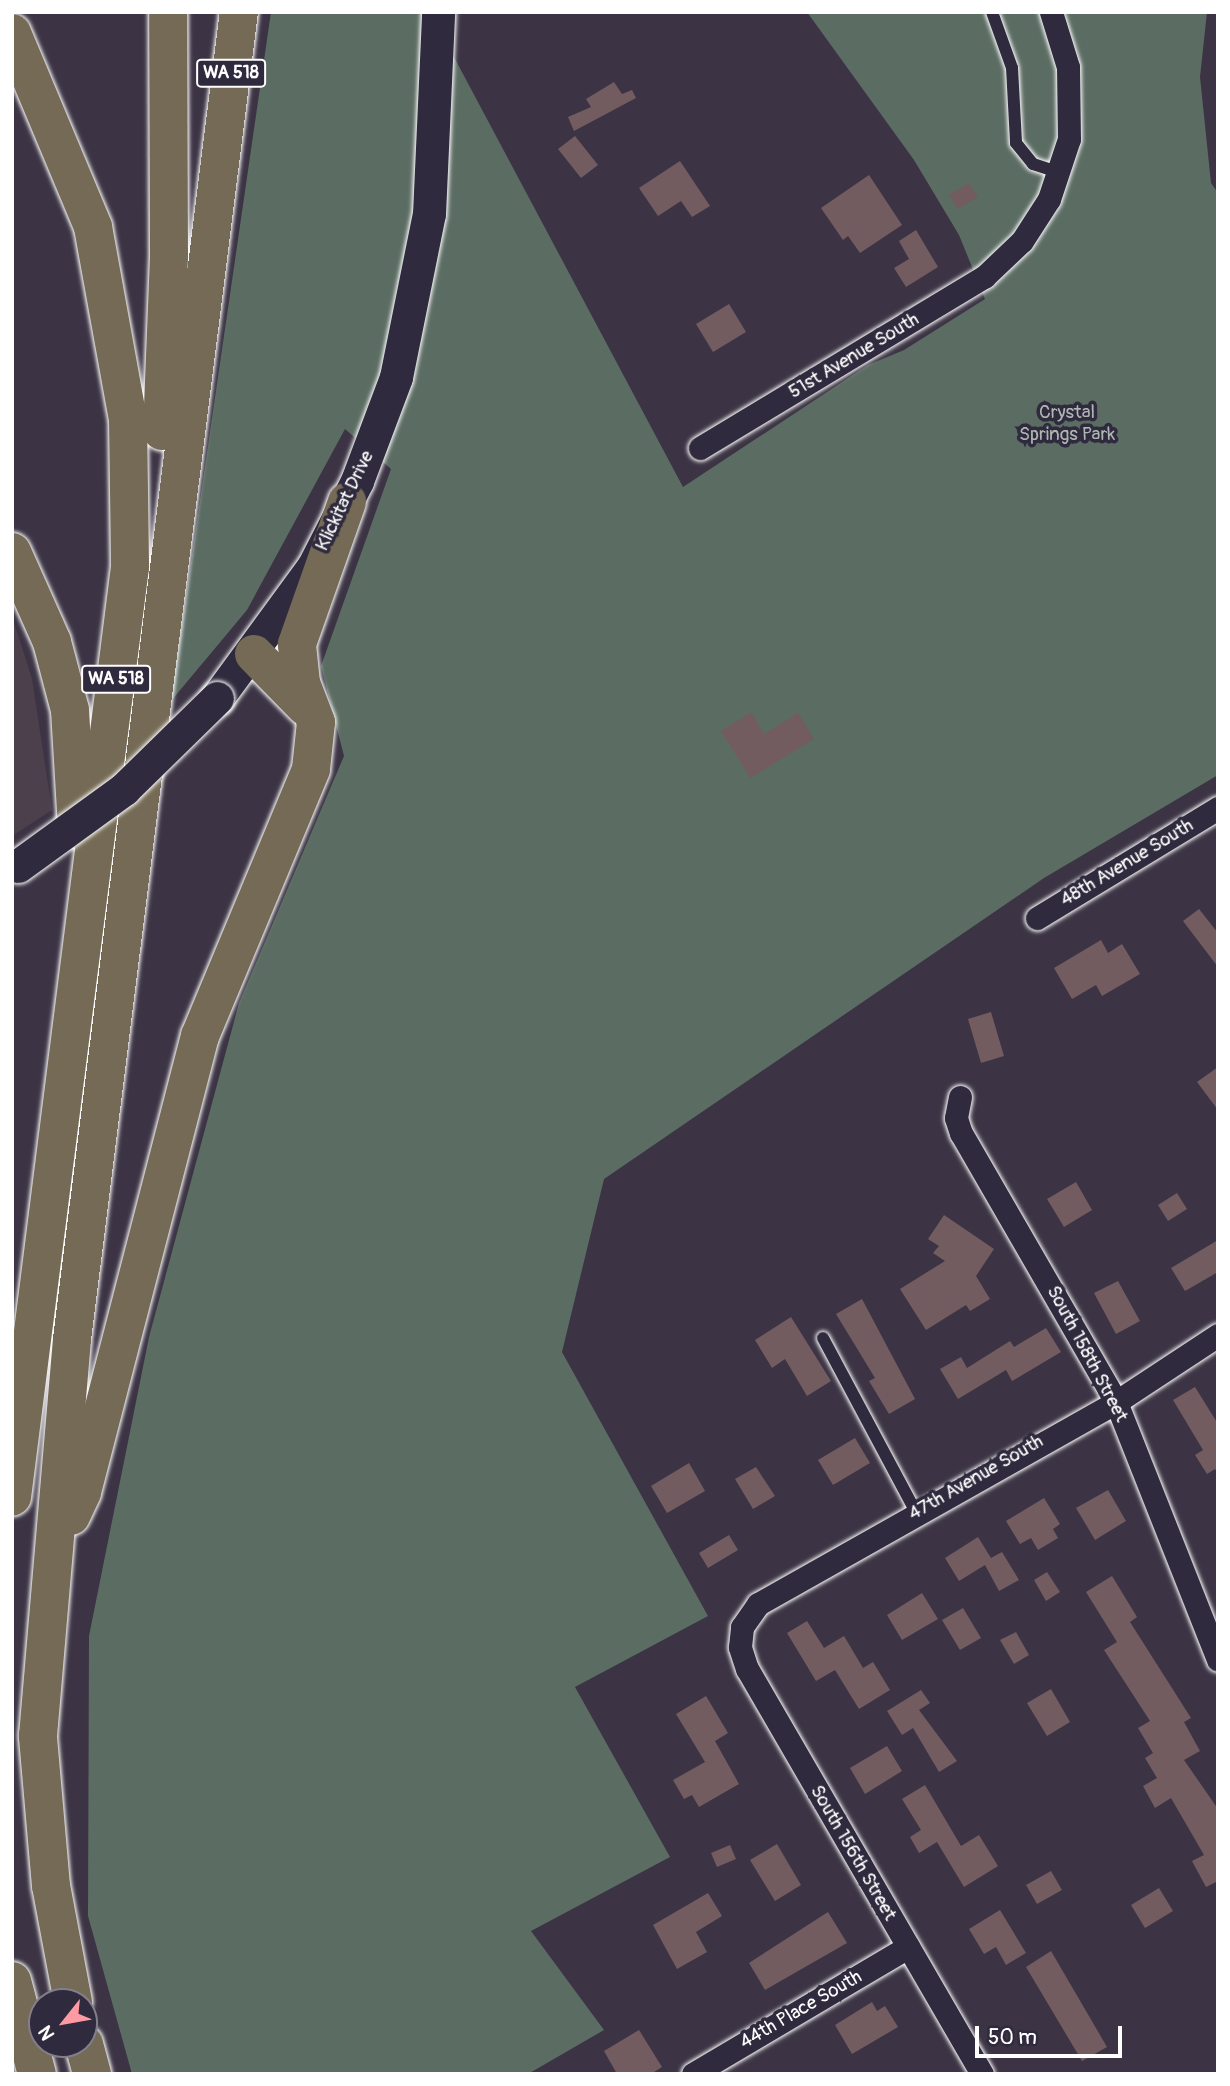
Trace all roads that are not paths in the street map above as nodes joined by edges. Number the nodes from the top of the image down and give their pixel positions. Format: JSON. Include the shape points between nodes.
{"nodes":[{"id":1,"x":168,"y":12,"type":"edge"},
{"id":2,"x":239,"y":12,"type":"edge"},
{"id":3,"x":438,"y":12,"type":"edge"},
{"id":4,"x":992,"y":12,"type":"edge"},
{"id":5,"x":1051,"y":12,"type":"edge"},
{"id":6,"x":12,"y":33,"type":"edge"},
{"id":7,"x":1060,"y":173,"type":"junction"},
{"id":8,"x":700,"y":449,"type":"dead end"},
{"id":9,"x":347,"y":502,"type":"junction"},
{"id":10,"x":12,"y":552,"type":"edge"},
{"id":11,"x":254,"y":654,"type":"junction"},
{"id":12,"x":152,"y":674,"type":"junction"},
{"id":13,"x":316,"y":722,"type":"junction"},
{"id":14,"x":1218,"y":808,"type":"edge"},
{"id":15,"x":15,"y":867,"type":"edge"},
{"id":16,"x":1037,"y":918,"type":"dead end"},
{"id":17,"x":960,"y":1097,"type":"dead end"},
{"id":18,"x":1218,"y":1335,"type":"edge"},
{"id":19,"x":823,"y":1338,"type":"dead end"},
{"id":20,"x":32,"y":1339,"type":"junction"},
{"id":21,"x":1116,"y":1402,"type":"junction"},
{"id":22,"x":12,"y":1497,"type":"edge"},
{"id":23,"x":916,"y":1512,"type":"junction"},
{"id":24,"x":54,"y":1553,"type":"junction"},
{"id":25,"x":742,"y":1627,"type":"joint"},
{"id":26,"x":1218,"y":1660,"type":"edge"},
{"id":27,"x":908,"y":1947,"type":"junction"},
{"id":28,"x":12,"y":1981,"type":"edge"},
{"id":29,"x":70,"y":1988,"type":"edge"},
{"id":30,"x":37,"y":2074,"type":"edge"},
{"id":31,"x":693,"y":2074,"type":"edge"},
{"id":32,"x":982,"y":2074,"type":"edge"}],
"edges":[{"from":1,"to":12,"type":"highway","via":[[169,256]]},
{"from":2,"to":12,"type":"highway","number":"WA 518"},
{"from":3,"to":9,"type":"main road","name":"Klickitat Drive","via":[[429,214],[416,297],[380,423]]},
{"from":4,"to":7,"type":"lane","via":[[1013,68],[1016,143],[1033,164]]},
{"from":5,"to":7,"type":"street","name":"51st Avenue South","via":[[1068,67],[1071,100]]},
{"from":6,"to":20,"type":"highway","number":"WA 518","via":[[93,227],[128,419],[130,540]]},
{"from":7,"to":8,"type":"street","name":"51st Avenue South","via":[[1037,221],[1004,260]]},
{"from":9,"to":11,"type":"main road","name":"Klickitat Drive","via":[[313,567]]},
{"from":9,"to":13,"type":"highway","via":[[297,644],[301,683]]},
{"from":10,"to":20,"type":"highway","via":[[52,642],[70,710],[78,788]]},
{"from":11,"to":13,"type":"highway","via":[[295,692]]},
{"from":11,"to":15,"type":"main road","name":"Klickitat Drive","bridge":true,"via":[[218,698],[124,789]]},
{"from":12,"to":24,"type":"highway","number":"WA 518","via":[[72,1339]]},
{"from":13,"to":24,"type":"highway","via":[[311,769],[200,1036],[82,1492]]},
{"from":14,"to":16,"type":"street","name":"48th Avenue South"},
{"from":17,"to":21,"type":"street","name":"South 158th Street","via":[[956,1118],[961,1133]]},
{"from":18,"to":21,"type":"street","name":"47th Avenue South"},
{"from":19,"to":23,"type":"lane"},
{"from":20,"to":22,"type":"highway","number":"WA 518"},
{"from":21,"to":23,"type":"street","name":"47th Avenue South"},
{"from":21,"to":26,"type":"street","name":"South 158th Street"},
{"from":23,"to":25,"type":"street","name":"47th Avenue South","via":[[758,1604]]},
{"from":24,"to":29,"type":"highway","number":"WA 518","via":[[38,1736],[51,1886]]},
{"from":25,"to":27,"type":"street","name":"South 156th Street","via":[[740,1647],[747,1669]]},
{"from":27,"to":31,"type":"street","name":"44th Place South"},
{"from":27,"to":32,"type":"street","name":"South 156th Street"},
{"from":28,"to":30,"type":"highway"}]}
